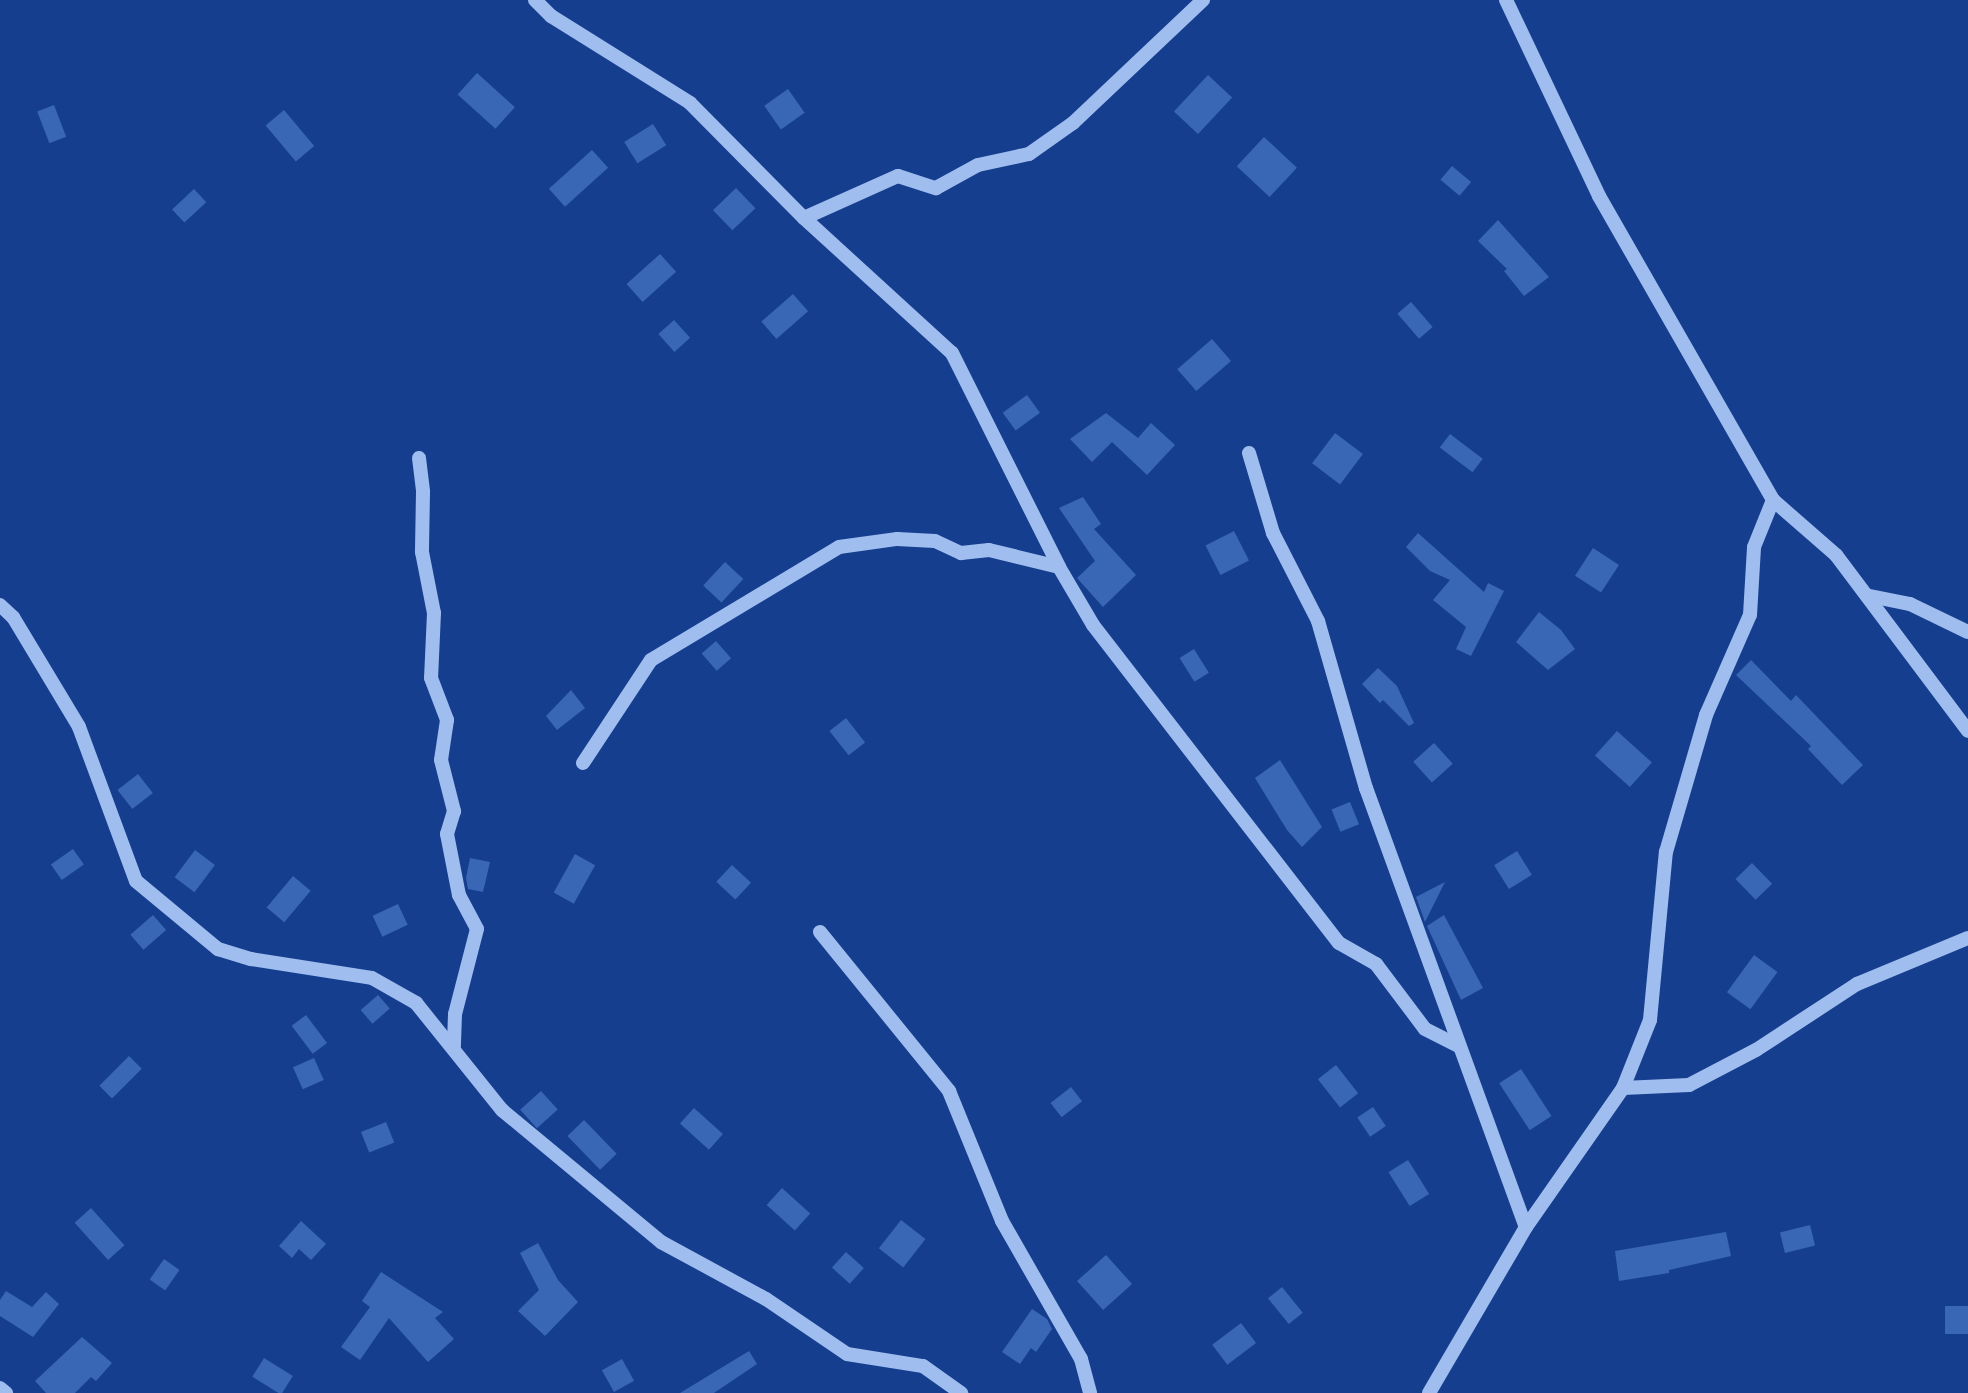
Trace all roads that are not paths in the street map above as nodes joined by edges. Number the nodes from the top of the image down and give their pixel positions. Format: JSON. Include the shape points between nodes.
{"nodes":[{"id":1,"x":535,"y":0,"type":"edge"},
{"id":2,"x":1203,"y":0,"type":"edge"},
{"id":3,"x":1506,"y":0,"type":"edge"},
{"id":4,"x":804,"y":218,"type":"junction"},
{"id":5,"x":1249,"y":453,"type":"dead end"},
{"id":6,"x":419,"y":458,"type":"dead end"},
{"id":7,"x":1773,"y":500,"type":"junction"},
{"id":8,"x":1059,"y":567,"type":"junction"},
{"id":9,"x":1870,"y":596,"type":"junction"},
{"id":10,"x":0,"y":605,"type":"edge"},
{"id":11,"x":1968,"y":632,"type":"edge"},
{"id":12,"x":1968,"y":731,"type":"edge"},
{"id":13,"x":583,"y":763,"type":"dead end"},
{"id":14,"x":820,"y":932,"type":"dead end"},
{"id":15,"x":1968,"y":938,"type":"edge"},
{"id":16,"x":1457,"y":1045,"type":"junction"},
{"id":17,"x":454,"y":1047,"type":"junction"},
{"id":18,"x":1623,"y":1088,"type":"junction"},
{"id":19,"x":1526,"y":1227,"type":"junction"},
{"id":20,"x":0,"y":1388,"type":"edge"},
{"id":21,"x":6,"y":1393,"type":"edge"},
{"id":22,"x":961,"y":1393,"type":"edge"},
{"id":23,"x":1090,"y":1393,"type":"edge"},
{"id":24,"x":1429,"y":1393,"type":"edge"}],
"edges":[{"from":1,"to":4,"type":"street","via":[[551,16],[690,103]]},
{"from":2,"to":4,"type":"street","via":[[1073,123],[1029,154],[978,165],[936,188],[898,176]]},
{"from":3,"to":7,"type":"street","via":[[1599,196]]},
{"from":4,"to":8,"type":"street","via":[[952,353]]},
{"from":5,"to":16,"type":"street","via":[[1273,533],[1318,621],[1366,788]]},
{"from":6,"to":17,"type":"street","via":[[422,552],[434,613],[431,678],[447,720],[441,760],[454,811],[447,834],[459,895],[477,929],[455,1014]]},
{"from":7,"to":9,"type":"street","via":[[1836,555]]},
{"from":7,"to":18,"type":"street","via":[[1754,547],[1750,615],[1706,715],[1666,852],[1650,1020]]},
{"from":8,"to":13,"type":"street","via":[[989,550],[961,553],[935,541],[897,539],[839,547],[651,660]]},
{"from":8,"to":16,"type":"street","via":[[1093,625],[1339,943],[1376,964],[1425,1029]]},
{"from":9,"to":11,"type":"street","via":[[1910,604]]},
{"from":9,"to":12,"type":"street"},
{"from":10,"to":17,"type":"street","via":[[13,617],[79,727],[136,881],[218,949],[372,978],[416,1003]]},
{"from":14,"to":23,"type":"street","via":[[949,1091],[1002,1221],[1081,1359]]},
{"from":15,"to":18,"type":"street","via":[[1857,984],[1756,1050],[1689,1085]]},
{"from":16,"to":19,"type":"street"},
{"from":17,"to":22,"type":"street","via":[[502,1110],[661,1242],[766,1299],[847,1354],[923,1366]]},
{"from":18,"to":19,"type":"street"},
{"from":19,"to":24,"type":"street"},
{"from":20,"to":21,"type":"street"}]}
